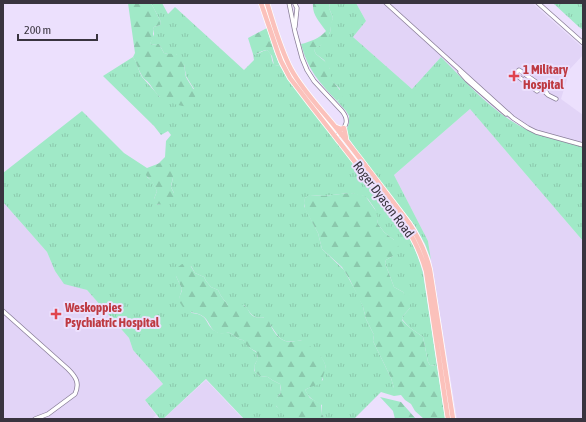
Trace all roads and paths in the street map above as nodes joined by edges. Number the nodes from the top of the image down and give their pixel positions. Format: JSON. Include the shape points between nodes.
{"nodes":[{"id":1,"x":262,"y":3,"type":"edge"},
{"id":2,"x":267,"y":3,"type":"edge"},
{"id":3,"x":386,"y":3,"type":"edge"},
{"id":4,"x":538,"y":3,"type":"edge"},
{"id":5,"x":289,"y":4,"type":"edge"},
{"id":6,"x":295,"y":4,"type":"edge"},
{"id":7,"x":295,"y":32,"type":"junction"},
{"id":8,"x":583,"y":43,"type":"edge"},
{"id":9,"x":547,"y":94,"type":"junction"},
{"id":10,"x":556,"y":99,"type":"dead end"},
{"id":11,"x":309,"y":103,"type":"junction"},
{"id":12,"x":334,"y":125,"type":"junction"},
{"id":13,"x":344,"y":128,"type":"junction"},
{"id":14,"x":339,"y":133,"type":"junction"},
{"id":15,"x":347,"y":141,"type":"junction"},
{"id":16,"x":583,"y":145,"type":"edge"},
{"id":17,"x":378,"y":189,"type":"junction"},
{"id":18,"x":3,"y":311,"type":"edge"},
{"id":19,"x":436,"y":320,"type":"junction"},
{"id":20,"x":35,"y":419,"type":"edge"},
{"id":21,"x":448,"y":419,"type":"edge"},
{"id":22,"x":453,"y":419,"type":"edge"}],
"edges":[{"from":1,"to":11,"type":"main road","name":"Roger Dyason Road","via":[[281,62]]},
{"from":2,"to":12,"type":"main road","name":"Roger Dyason Road","via":[[291,69]]},
{"from":3,"to":16,"type":"street","via":[[498,108],[536,132]]},
{"from":4,"to":8,"type":"street"},
{"from":5,"to":6,"type":"street"},
{"from":5,"to":7,"type":"street"},
{"from":6,"to":7,"type":"street"},
{"from":7,"to":13,"type":"street","via":[[302,58],[311,76],[345,114]]},
{"from":9,"to":9,"type":"street","via":[[543,87],[519,70],[515,74],[537,92],[542,88]]},
{"from":9,"to":10,"type":"street"},
{"from":11,"to":14,"type":"main road"},
{"from":11,"to":17,"type":"main road","name":"Roger Dyason Road"},
{"from":12,"to":13,"type":"main road"},
{"from":12,"to":14,"type":"main road","name":"Roger Dyason Road"},
{"from":13,"to":14,"type":"street"},
{"from":13,"to":15,"type":"main road"},
{"from":14,"to":15,"type":"main road","name":"Roger Dyason Road"},
{"from":14,"to":17,"type":"main road"},
{"from":15,"to":19,"type":"main road","name":"Roger Dyason Road","via":[[416,234],[428,263]]},
{"from":17,"to":19,"type":"main road","name":"Roger Dyason Road","via":[[418,248],[426,271]]},
{"from":18,"to":20,"type":"street","via":[[68,369],[77,382],[75,394],[48,414]]},
{"from":19,"to":21,"type":"main road","name":"Roger Dyason Road"},
{"from":19,"to":22,"type":"main road","name":"Roger Dyason Road"}]}
